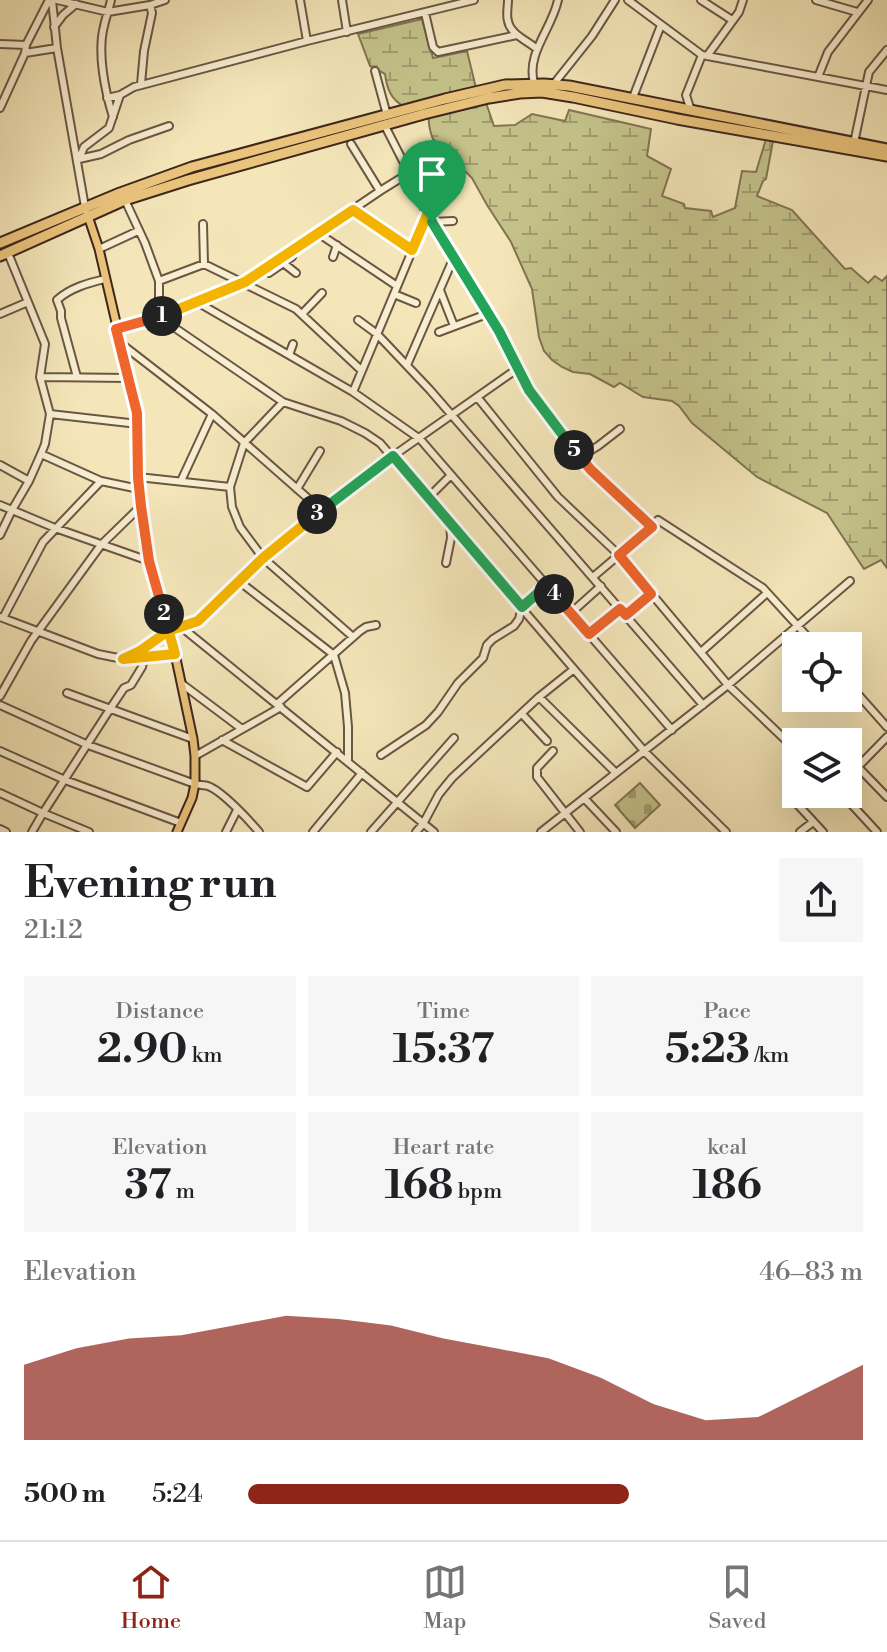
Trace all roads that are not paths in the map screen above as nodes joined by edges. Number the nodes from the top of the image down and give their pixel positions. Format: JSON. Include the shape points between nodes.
{"nodes":[{"id":1,"x":53,"y":0,"type":"edge"},
{"id":2,"x":111,"y":0,"type":"edge"},
{"id":3,"x":165,"y":0,"type":"edge"},
{"id":4,"x":300,"y":0,"type":"edge"},
{"id":5,"x":342,"y":0,"type":"edge"},
{"id":6,"x":474,"y":0,"type":"edge"},
{"id":7,"x":508,"y":0,"type":"edge"},
{"id":8,"x":558,"y":0,"type":"edge"},
{"id":9,"x":615,"y":0,"type":"edge"},
{"id":10,"x":628,"y":0,"type":"edge"},
{"id":11,"x":701,"y":0,"type":"edge"},
{"id":12,"x":743,"y":0,"type":"edge"},
{"id":13,"x":816,"y":0,"type":"edge"},
{"id":14,"x":868,"y":0,"type":"edge"},
{"id":15,"x":462,"y":1,"type":"edge"},
{"id":16,"x":76,"y":4,"type":"junction"},
{"id":17,"x":150,"y":5,"type":"junction"},
{"id":18,"x":108,"y":12,"type":"junction"},
{"id":19,"x":857,"y":12,"type":"junction"},
{"id":20,"x":425,"y":13,"type":"junction"},
{"id":21,"x":732,"y":20,"type":"junction"},
{"id":22,"x":661,"y":25,"type":"junction"},
{"id":23,"x":54,"y":27,"type":"junction"},
{"id":24,"x":347,"y":32,"type":"junction"},
{"id":25,"x":517,"y":35,"type":"junction"},
{"id":26,"x":307,"y":41,"type":"junction"},
{"id":27,"x":0,"y":44,"type":"edge"},
{"id":28,"x":57,"y":48,"type":"junction"},
{"id":29,"x":26,"y":49,"type":"junction"},
{"id":30,"x":537,"y":49,"type":"junction"},
{"id":31,"x":887,"y":50,"type":"edge"},
{"id":32,"x":704,"y":56,"type":"junction"},
{"id":33,"x":375,"y":71,"type":"dead end"},
{"id":34,"x":818,"y":77,"type":"junction"},
{"id":35,"x":534,"y":83,"type":"junction"},
{"id":36,"x":141,"y":85,"type":"junction"},
{"id":37,"x":553,"y":85,"type":"junction"},
{"id":38,"x":866,"y":86,"type":"junction"},
{"id":39,"x":887,"y":90,"type":"edge"},
{"id":40,"x":120,"y":95,"type":"junction"},
{"id":41,"x":107,"y":98,"type":"junction"},
{"id":42,"x":632,"y":100,"type":"junction"},
{"id":43,"x":0,"y":108,"type":"edge"},
{"id":44,"x":691,"y":111,"type":"junction"},
{"id":45,"x":387,"y":115,"type":"junction"},
{"id":46,"x":113,"y":117,"type":"junction"},
{"id":47,"x":169,"y":126,"type":"dead end"},
{"id":48,"x":385,"y":126,"type":"junction"},
{"id":49,"x":351,"y":144,"type":"dead end"},
{"id":50,"x":854,"y":144,"type":"junction"},
{"id":51,"x":887,"y":149,"type":"edge"},
{"id":52,"x":887,"y":156,"type":"edge"},
{"id":53,"x":77,"y":159,"type":"junction"},
{"id":54,"x":409,"y":173,"type":"junction"},
{"id":55,"x":380,"y":191,"type":"junction"},
{"id":56,"x":125,"y":200,"type":"junction"},
{"id":57,"x":353,"y":210,"type":"junction"},
{"id":58,"x":86,"y":212,"type":"junction"},
{"id":59,"x":427,"y":215,"type":"junction"},
{"id":60,"x":453,"y":221,"type":"dead end"},
{"id":61,"x":432,"y":222,"type":"junction"},
{"id":62,"x":203,"y":224,"type":"dead end"},
{"id":63,"x":138,"y":231,"type":"junction"},
{"id":64,"x":318,"y":233,"type":"junction"},
{"id":65,"x":0,"y":243,"type":"edge"},
{"id":66,"x":337,"y":245,"type":"junction"},
{"id":67,"x":99,"y":249,"type":"junction"},
{"id":68,"x":412,"y":250,"type":"junction"},
{"id":69,"x":4,"y":254,"type":"edge"},
{"id":70,"x":292,"y":257,"type":"dead end"},
{"id":71,"x":333,"y":257,"type":"dead end"},
{"id":72,"x":454,"y":257,"type":"junction"},
{"id":73,"x":281,"y":262,"type":"junction"},
{"id":74,"x":204,"y":264,"type":"junction"},
{"id":75,"x":269,"y":273,"type":"dead end"},
{"id":76,"x":296,"y":273,"type":"dead end"},
{"id":77,"x":105,"y":279,"type":"junction"},
{"id":78,"x":159,"y":281,"type":"junction"},
{"id":79,"x":245,"y":282,"type":"junction"},
{"id":80,"x":397,"y":286,"type":"junction"},
{"id":81,"x":440,"y":290,"type":"junction"},
{"id":82,"x":322,"y":293,"type":"dead end"},
{"id":83,"x":394,"y":294,"type":"junction"},
{"id":84,"x":28,"y":302,"type":"junction"},
{"id":85,"x":197,"y":302,"type":"junction"},
{"id":86,"x":416,"y":303,"type":"dead end"},
{"id":87,"x":0,"y":314,"type":"edge"},
{"id":88,"x":302,"y":314,"type":"junction"},
{"id":89,"x":487,"y":314,"type":"junction"},
{"id":90,"x":159,"y":317,"type":"junction"},
{"id":91,"x":358,"y":320,"type":"dead end"},
{"id":92,"x":454,"y":326,"type":"junction"},
{"id":93,"x":116,"y":329,"type":"junction"},
{"id":94,"x":439,"y":332,"type":"dead end"},
{"id":95,"x":377,"y":334,"type":"junction"},
{"id":96,"x":119,"y":342,"type":"junction"},
{"id":97,"x":293,"y":344,"type":"dead end"},
{"id":98,"x":289,"y":355,"type":"junction"},
{"id":99,"x":407,"y":365,"type":"junction"},
{"id":100,"x":517,"y":369,"type":"junction"},
{"id":101,"x":361,"y":370,"type":"junction"},
{"id":102,"x":40,"y":377,"type":"junction"},
{"id":103,"x":77,"y":377,"type":"junction"},
{"id":104,"x":129,"y":378,"type":"junction"},
{"id":105,"x":353,"y":392,"type":"junction"},
{"id":106,"x":478,"y":398,"type":"junction"},
{"id":107,"x":283,"y":402,"type":"junction"},
{"id":108,"x":50,"y":414,"type":"junction"},
{"id":109,"x":212,"y":414,"type":"junction"},
{"id":110,"x":453,"y":416,"type":"junction"},
{"id":111,"x":138,"y":424,"type":"junction"},
{"id":112,"x":620,"y":429,"type":"dead end"},
{"id":113,"x":420,"y":439,"type":"junction"},
{"id":114,"x":244,"y":443,"type":"junction"},
{"id":115,"x":320,"y":451,"type":"dead end"},
{"id":116,"x":41,"y":454,"type":"junction"},
{"id":117,"x":393,"y":456,"type":"junction"},
{"id":118,"x":580,"y":457,"type":"junction"},
{"id":119,"x":0,"y":465,"type":"edge"},
{"id":120,"x":451,"y":475,"type":"junction"},
{"id":121,"x":138,"y":477,"type":"junction"},
{"id":122,"x":29,"y":481,"type":"junction"},
{"id":123,"x":101,"y":481,"type":"junction"},
{"id":124,"x":181,"y":481,"type":"junction"},
{"id":125,"x":230,"y":487,"type":"junction"},
{"id":126,"x":139,"y":489,"type":"junction"},
{"id":127,"x":297,"y":489,"type":"junction"},
{"id":128,"x":428,"y":498,"type":"junction"},
{"id":129,"x":311,"y":501,"type":"junction"},
{"id":130,"x":0,"y":505,"type":"edge"},
{"id":131,"x":328,"y":505,"type":"junction"},
{"id":132,"x":141,"y":506,"type":"junction"},
{"id":133,"x":12,"y":510,"type":"junction"},
{"id":134,"x":312,"y":517,"type":"junction"},
{"id":135,"x":450,"y":523,"type":"junction"},
{"id":136,"x":652,"y":527,"type":"junction"},
{"id":137,"x":55,"y":528,"type":"junction"},
{"id":138,"x":0,"y":535,"type":"edge"},
{"id":139,"x":101,"y":545,"type":"junction"},
{"id":140,"x":619,"y":555,"type":"junction"},
{"id":141,"x":263,"y":558,"type":"junction"},
{"id":142,"x":149,"y":561,"type":"junction"},
{"id":143,"x":446,"y":563,"type":"dead end"},
{"id":144,"x":593,"y":577,"type":"junction"},
{"id":145,"x":850,"y":581,"type":"dead end"},
{"id":146,"x":240,"y":582,"type":"junction"},
{"id":147,"x":547,"y":585,"type":"junction"},
{"id":148,"x":601,"y":586,"type":"junction"},
{"id":149,"x":767,"y":593,"type":"junction"},
{"id":150,"x":651,"y":594,"type":"junction"},
{"id":151,"x":522,"y":607,"type":"junction"},
{"id":152,"x":620,"y":609,"type":"junction"},
{"id":153,"x":164,"y":613,"type":"junction"},
{"id":154,"x":571,"y":613,"type":"junction"},
{"id":155,"x":626,"y":615,"type":"junction"},
{"id":156,"x":2,"y":618,"type":"edge"},
{"id":157,"x":198,"y":621,"type":"junction"},
{"id":158,"x":181,"y":625,"type":"junction"},
{"id":159,"x":376,"y":625,"type":"dead end"},
{"id":160,"x":798,"y":625,"type":"junction"},
{"id":161,"x":168,"y":631,"type":"junction"},
{"id":162,"x":38,"y":632,"type":"junction"},
{"id":163,"x":804,"y":632,"type":"edge"},
{"id":164,"x":589,"y":634,"type":"junction"},
{"id":165,"x":193,"y":636,"type":"junction"},
{"id":166,"x":353,"y":637,"type":"junction"},
{"id":167,"x":701,"y":652,"type":"junction"},
{"id":168,"x":175,"y":654,"type":"junction"},
{"id":169,"x":334,"y":655,"type":"junction"},
{"id":170,"x":144,"y":658,"type":"junction"},
{"id":171,"x":123,"y":659,"type":"junction"},
{"id":172,"x":574,"y":669,"type":"junction"},
{"id":173,"x":182,"y":684,"type":"junction"},
{"id":174,"x":728,"y":685,"type":"junction"},
{"id":175,"x":67,"y":693,"type":"dead end"},
{"id":176,"x":0,"y":696,"type":"edge"},
{"id":177,"x":539,"y":697,"type":"junction"},
{"id":178,"x":862,"y":699,"type":"edge"},
{"id":179,"x":0,"y":705,"type":"edge"},
{"id":180,"x":279,"y":705,"type":"junction"},
{"id":181,"x":703,"y":705,"type":"junction"},
{"id":182,"x":110,"y":709,"type":"junction"},
{"id":183,"x":522,"y":714,"type":"junction"},
{"id":184,"x":887,"y":727,"type":"edge"},
{"id":185,"x":242,"y":729,"type":"junction"},
{"id":186,"x":672,"y":730,"type":"junction"},
{"id":187,"x":782,"y":737,"type":"edge"},
{"id":188,"x":887,"y":737,"type":"edge"},
{"id":189,"x":454,"y":738,"type":"dead end"},
{"id":190,"x":193,"y":739,"type":"junction"},
{"id":191,"x":222,"y":740,"type":"junction"},
{"id":192,"x":547,"y":741,"type":"dead end"},
{"id":193,"x":88,"y":745,"type":"junction"},
{"id":194,"x":0,"y":751,"type":"edge"},
{"id":195,"x":553,"y":751,"type":"dead end"},
{"id":196,"x":337,"y":752,"type":"junction"},
{"id":197,"x":645,"y":752,"type":"junction"},
{"id":198,"x":381,"y":755,"type":"dead end"},
{"id":199,"x":195,"y":756,"type":"junction"},
{"id":200,"x":348,"y":761,"type":"junction"},
{"id":201,"x":862,"y":763,"type":"edge"},
{"id":202,"x":862,"y":771,"type":"edge"},
{"id":203,"x":362,"y":773,"type":"junction"},
{"id":204,"x":616,"y":773,"type":"junction"},
{"id":205,"x":65,"y":780,"type":"junction"},
{"id":206,"x":195,"y":784,"type":"junction"},
{"id":207,"x":0,"y":793,"type":"edge"},
{"id":208,"x":887,"y":797,"type":"edge"},
{"id":209,"x":584,"y":798,"type":"junction"},
{"id":210,"x":398,"y":802,"type":"junction"},
{"id":211,"x":800,"y":808,"type":"edge"},
{"id":212,"x":855,"y":808,"type":"edge"},
{"id":213,"x":239,"y":811,"type":"junction"},
{"id":214,"x":565,"y":812,"type":"junction"},
{"id":215,"x":43,"y":813,"type":"junction"},
{"id":216,"x":813,"y":822,"type":"junction"},
{"id":217,"x":181,"y":823,"type":"junction"},
{"id":218,"x":423,"y":824,"type":"junction"},
{"id":219,"x":0,"y":829,"type":"edge"},
{"id":220,"x":6,"y":832,"type":"edge"},
{"id":221,"x":32,"y":832,"type":"edge"},
{"id":222,"x":89,"y":832,"type":"edge"},
{"id":223,"x":177,"y":832,"type":"edge"},
{"id":224,"x":228,"y":832,"type":"edge"},
{"id":225,"x":259,"y":832,"type":"edge"},
{"id":226,"x":313,"y":832,"type":"edge"},
{"id":227,"x":371,"y":832,"type":"edge"},
{"id":228,"x":416,"y":832,"type":"edge"},
{"id":229,"x":434,"y":832,"type":"edge"},
{"id":230,"x":541,"y":832,"type":"edge"},
{"id":231,"x":580,"y":832,"type":"edge"},
{"id":232,"x":616,"y":832,"type":"edge"},
{"id":233,"x":726,"y":832,"type":"edge"},
{"id":234,"x":800,"y":832,"type":"edge"},
{"id":235,"x":823,"y":832,"type":"edge"},
{"id":236,"x":877,"y":832,"type":"edge"}],
"edges":[{"from":1,"to":16,"type":"street"},
{"from":1,"to":23,"type":"street"},
{"from":1,"to":29,"type":"street"},
{"from":2,"to":18,"type":"street"},
{"from":3,"to":17,"type":"street"},
{"from":4,"to":26,"type":"street"},
{"from":5,"to":24,"type":"street"},
{"from":6,"to":15,"type":"street"},
{"from":7,"to":25,"type":"street","via":[[507,22]]},
{"from":8,"to":30,"type":"street"},
{"from":9,"to":37,"type":"street"},
{"from":10,"to":22,"type":"street"},
{"from":11,"to":21,"type":"street"},
{"from":12,"to":21,"type":"street"},
{"from":13,"to":19,"type":"street"},
{"from":14,"to":19,"type":"street"},
{"from":15,"to":20,"type":"street"},
{"from":16,"to":18,"type":"street"},
{"from":16,"to":23,"type":"street"},
{"from":17,"to":18,"type":"street"},
{"from":17,"to":36,"type":"street"},
{"from":18,"to":41,"type":"street","via":[[102,39]]},
{"from":19,"to":34,"type":"street","via":[[828,52]]},
{"from":20,"to":24,"type":"street"},
{"from":20,"to":25,"type":"street","via":[[438,52]]},
{"from":21,"to":32,"type":"street"},
{"from":22,"to":32,"type":"street"},
{"from":22,"to":42,"type":"street"},
{"from":23,"to":28,"type":"street"},
{"from":24,"to":26,"type":"street"},
{"from":25,"to":30,"type":"street"},
{"from":26,"to":36,"type":"street"},
{"from":27,"to":29,"type":"street"},
{"from":28,"to":29,"type":"street"},
{"from":28,"to":53,"type":"street"},
{"from":29,"to":43,"type":"street"},
{"from":30,"to":35,"type":"street","via":[[531,69]]},
{"from":31,"to":38,"type":"street","via":[[869,72]]},
{"from":32,"to":34,"type":"street"},
{"from":32,"to":44,"type":"street","via":[[686,95]]},
{"from":33,"to":45,"type":"street"},
{"from":34,"to":38,"type":"street"},
{"from":35,"to":37,"type":"highway"},
{"from":35,"to":45,"type":"highway","via":[[505,85]]},
{"from":36,"to":40,"type":"street"},
{"from":37,"to":42,"type":"highway"},
{"from":38,"to":39,"type":"street"},
{"from":38,"to":50,"type":"street"},
{"from":40,"to":41,"type":"street"},
{"from":40,"to":46,"type":"street"},
{"from":41,"to":46,"type":"street"},
{"from":42,"to":44,"type":"highway"},
{"from":44,"to":50,"type":"highway"},
{"from":45,"to":58,"type":"highway","via":[[192,167],[136,186]]},
{"from":46,"to":53,"type":"street","via":[[106,132],[84,147]]},
{"from":47,"to":53,"type":"street"},
{"from":48,"to":52,"type":"highway","via":[[489,98],[542,92]]},
{"from":48,"to":54,"type":"street"},
{"from":48,"to":56,"type":"highway"},
{"from":49,"to":55,"type":"street"},
{"from":50,"to":51,"type":"highway"},
{"from":53,"to":58,"type":"street"},
{"from":54,"to":55,"type":"street"},
{"from":54,"to":59,"type":"street"},
{"from":55,"to":57,"type":"street"},
{"from":56,"to":58,"type":"highway"},
{"from":56,"to":63,"type":"street"},
{"from":57,"to":64,"type":"street"},
{"from":57,"to":68,"type":"street"},
{"from":58,"to":65,"type":"highway"},
{"from":58,"to":67,"type":"main road"},
{"from":58,"to":69,"type":"highway"},
{"from":59,"to":61,"type":"street"},
{"from":59,"to":68,"type":"street"},
{"from":60,"to":61,"type":"street"},
{"from":61,"to":72,"type":"street"},
{"from":62,"to":74,"type":"street"},
{"from":63,"to":67,"type":"street"},
{"from":63,"to":78,"type":"street"},
{"from":64,"to":66,"type":"street"},
{"from":64,"to":73,"type":"street"},
{"from":66,"to":71,"type":"street"},
{"from":66,"to":80,"type":"street"},
{"from":67,"to":77,"type":"main road"},
{"from":68,"to":80,"type":"street"},
{"from":69,"to":84,"type":"street"},
{"from":70,"to":73,"type":"street"},
{"from":72,"to":81,"type":"street"},
{"from":72,"to":89,"type":"street"},
{"from":73,"to":75,"type":"street"},
{"from":73,"to":76,"type":"street"},
{"from":73,"to":79,"type":"street"},
{"from":74,"to":78,"type":"street"},
{"from":74,"to":79,"type":"street"},
{"from":77,"to":93,"type":"main road"},
{"from":77,"to":103,"type":"street","via":[[57,300]]},
{"from":78,"to":90,"type":"street"},
{"from":79,"to":85,"type":"street"},
{"from":79,"to":88,"type":"street"},
{"from":80,"to":83,"type":"street"},
{"from":81,"to":92,"type":"street"},
{"from":81,"to":99,"type":"street"},
{"from":82,"to":88,"type":"street"},
{"from":83,"to":86,"type":"street"},
{"from":83,"to":95,"type":"street"},
{"from":84,"to":87,"type":"street"},
{"from":84,"to":102,"type":"street","via":[[45,344]]},
{"from":85,"to":90,"type":"street"},
{"from":85,"to":98,"type":"street"},
{"from":88,"to":101,"type":"street"},
{"from":89,"to":92,"type":"street"},
{"from":89,"to":100,"type":"street"},
{"from":90,"to":93,"type":"street"},
{"from":90,"to":107,"type":"street"},
{"from":91,"to":95,"type":"street"},
{"from":92,"to":94,"type":"street"},
{"from":93,"to":96,"type":"main road"},
{"from":95,"to":99,"type":"street"},
{"from":95,"to":101,"type":"street"},
{"from":96,"to":104,"type":"main road"},
{"from":96,"to":109,"type":"street"},
{"from":97,"to":98,"type":"street"},
{"from":98,"to":105,"type":"street"},
{"from":99,"to":110,"type":"street"},
{"from":100,"to":106,"type":"street"},
{"from":100,"to":118,"type":"street"},
{"from":101,"to":105,"type":"street"},
{"from":102,"to":103,"type":"street"},
{"from":102,"to":108,"type":"street"},
{"from":103,"to":104,"type":"street"},
{"from":104,"to":111,"type":"main road"},
{"from":105,"to":113,"type":"street"},
{"from":106,"to":110,"type":"street"},
{"from":106,"to":140,"type":"street","via":[[558,497]]},
{"from":107,"to":114,"type":"street"},
{"from":107,"to":117,"type":"street","via":[[341,421]]},
{"from":108,"to":111,"type":"street"},
{"from":108,"to":116,"type":"street"},
{"from":109,"to":114,"type":"street"},
{"from":109,"to":124,"type":"street"},
{"from":110,"to":113,"type":"street"},
{"from":110,"to":144,"type":"street"},
{"from":111,"to":121,"type":"main road"},
{"from":112,"to":118,"type":"street"},
{"from":113,"to":117,"type":"street"},
{"from":113,"to":120,"type":"street"},
{"from":114,"to":125,"type":"street"},
{"from":114,"to":127,"type":"street"},
{"from":115,"to":127,"type":"street"},
{"from":116,"to":122,"type":"street"},
{"from":116,"to":123,"type":"street"},
{"from":117,"to":128,"type":"street"},
{"from":117,"to":131,"type":"street"},
{"from":118,"to":136,"type":"street"},
{"from":119,"to":122,"type":"street"},
{"from":120,"to":128,"type":"street"},
{"from":120,"to":147,"type":"street"},
{"from":121,"to":124,"type":"street"},
{"from":121,"to":126,"type":"main road"},
{"from":122,"to":133,"type":"street"},
{"from":123,"to":126,"type":"street"},
{"from":123,"to":137,"type":"street"},
{"from":124,"to":125,"type":"street"},
{"from":125,"to":141,"type":"street","via":[[240,527]]},
{"from":126,"to":132,"type":"main road"},
{"from":127,"to":129,"type":"street"},
{"from":128,"to":135,"type":"street"},
{"from":129,"to":131,"type":"street"},
{"from":129,"to":134,"type":"street"},
{"from":130,"to":133,"type":"street"},
{"from":131,"to":134,"type":"street"},
{"from":132,"to":139,"type":"street"},
{"from":132,"to":142,"type":"main road"},
{"from":133,"to":137,"type":"street"},
{"from":133,"to":138,"type":"street"},
{"from":134,"to":141,"type":"street"},
{"from":135,"to":143,"type":"street"},
{"from":135,"to":151,"type":"street"},
{"from":136,"to":140,"type":"street"},
{"from":136,"to":149,"type":"street","via":[[658,520]]},
{"from":137,"to":139,"type":"street"},
{"from":137,"to":156,"type":"street"},
{"from":139,"to":142,"type":"street"},
{"from":139,"to":162,"type":"street"},
{"from":140,"to":144,"type":"street"},
{"from":140,"to":150,"type":"street"},
{"from":141,"to":146,"type":"street"},
{"from":141,"to":166,"type":"street"},
{"from":142,"to":153,"type":"main road"},
{"from":144,"to":148,"type":"street"},
{"from":145,"to":160,"type":"street"},
{"from":146,"to":157,"type":"street"},
{"from":146,"to":169,"type":"street"},
{"from":147,"to":151,"type":"street"},
{"from":147,"to":154,"type":"street"},
{"from":148,"to":152,"type":"street"},
{"from":148,"to":154,"type":"street"},
{"from":149,"to":160,"type":"street"},
{"from":149,"to":167,"type":"street"},
{"from":150,"to":155,"type":"street"},
{"from":150,"to":167,"type":"street"},
{"from":151,"to":172,"type":"street"},
{"from":151,"to":198,"type":"street","via":[[519,619],[487,645],[483,658],[426,725]]},
{"from":152,"to":155,"type":"street"},
{"from":152,"to":164,"type":"street"},
{"from":153,"to":158,"type":"street"},
{"from":153,"to":161,"type":"main road"},
{"from":154,"to":164,"type":"street"},
{"from":155,"to":181,"type":"street"},
{"from":156,"to":162,"type":"street"},
{"from":157,"to":158,"type":"street"},
{"from":157,"to":165,"type":"street"},
{"from":158,"to":161,"type":"street"},
{"from":158,"to":165,"type":"street"},
{"from":159,"to":166,"type":"street"},
{"from":160,"to":163,"type":"street"},
{"from":160,"to":174,"type":"street"},
{"from":161,"to":168,"type":"main road"},
{"from":161,"to":171,"type":"street"},
{"from":162,"to":171,"type":"street"},
{"from":162,"to":176,"type":"street"},
{"from":164,"to":186,"type":"street"},
{"from":165,"to":180,"type":"street"},
{"from":166,"to":169,"type":"street"},
{"from":167,"to":174,"type":"street"},
{"from":168,"to":170,"type":"street"},
{"from":168,"to":173,"type":"main road"},
{"from":169,"to":180,"type":"street"},
{"from":169,"to":200,"type":"street","via":[[345,693]]},
{"from":170,"to":171,"type":"street"},
{"from":170,"to":182,"type":"street","via":[[131,685]]},
{"from":172,"to":177,"type":"street"},
{"from":172,"to":197,"type":"street"},
{"from":173,"to":185,"type":"street"},
{"from":173,"to":190,"type":"main road"},
{"from":174,"to":181,"type":"street"},
{"from":174,"to":187,"type":"street"},
{"from":175,"to":182,"type":"street"},
{"from":177,"to":183,"type":"street"},
{"from":177,"to":204,"type":"street"},
{"from":178,"to":184,"type":"street"},
{"from":179,"to":193,"type":"street"},
{"from":180,"to":185,"type":"street"},
{"from":180,"to":196,"type":"street"},
{"from":181,"to":186,"type":"street"},
{"from":182,"to":190,"type":"street"},
{"from":182,"to":193,"type":"street"},
{"from":183,"to":192,"type":"street"},
{"from":183,"to":218,"type":"street","via":[[452,778]]},
{"from":185,"to":191,"type":"street"},
{"from":186,"to":197,"type":"street"},
{"from":188,"to":201,"type":"street"},
{"from":189,"to":210,"type":"street"},
{"from":190,"to":199,"type":"main road"},
{"from":191,"to":196,"type":"street","via":[[307,787]]},
{"from":191,"to":199,"type":"street"},
{"from":193,"to":205,"type":"street"},
{"from":193,"to":206,"type":"street"},
{"from":194,"to":205,"type":"street"},
{"from":195,"to":214,"type":"street","via":[[536,771]]},
{"from":196,"to":200,"type":"street"},
{"from":197,"to":204,"type":"street"},
{"from":197,"to":233,"type":"street"},
{"from":199,"to":206,"type":"main road"},
{"from":200,"to":203,"type":"street"},
{"from":202,"to":208,"type":"street"},
{"from":203,"to":210,"type":"street"},
{"from":203,"to":226,"type":"street"},
{"from":204,"to":209,"type":"street"},
{"from":205,"to":215,"type":"street"},
{"from":205,"to":217,"type":"street"},
{"from":206,"to":213,"type":"street","via":[[212,788]]},
{"from":206,"to":217,"type":"main road"},
{"from":207,"to":215,"type":"street"},
{"from":209,"to":214,"type":"street"},
{"from":209,"to":232,"type":"street"},
{"from":210,"to":218,"type":"street"},
{"from":210,"to":227,"type":"street"},
{"from":211,"to":216,"type":"street"},
{"from":212,"to":236,"type":"street"},
{"from":213,"to":224,"type":"street"},
{"from":213,"to":225,"type":"street"},
{"from":214,"to":230,"type":"street"},
{"from":214,"to":231,"type":"street"},
{"from":215,"to":221,"type":"street"},
{"from":215,"to":222,"type":"street"},
{"from":216,"to":234,"type":"street"},
{"from":216,"to":235,"type":"street"},
{"from":217,"to":223,"type":"main road"},
{"from":218,"to":228,"type":"street"},
{"from":218,"to":229,"type":"street"},
{"from":219,"to":220,"type":"street"}]}
